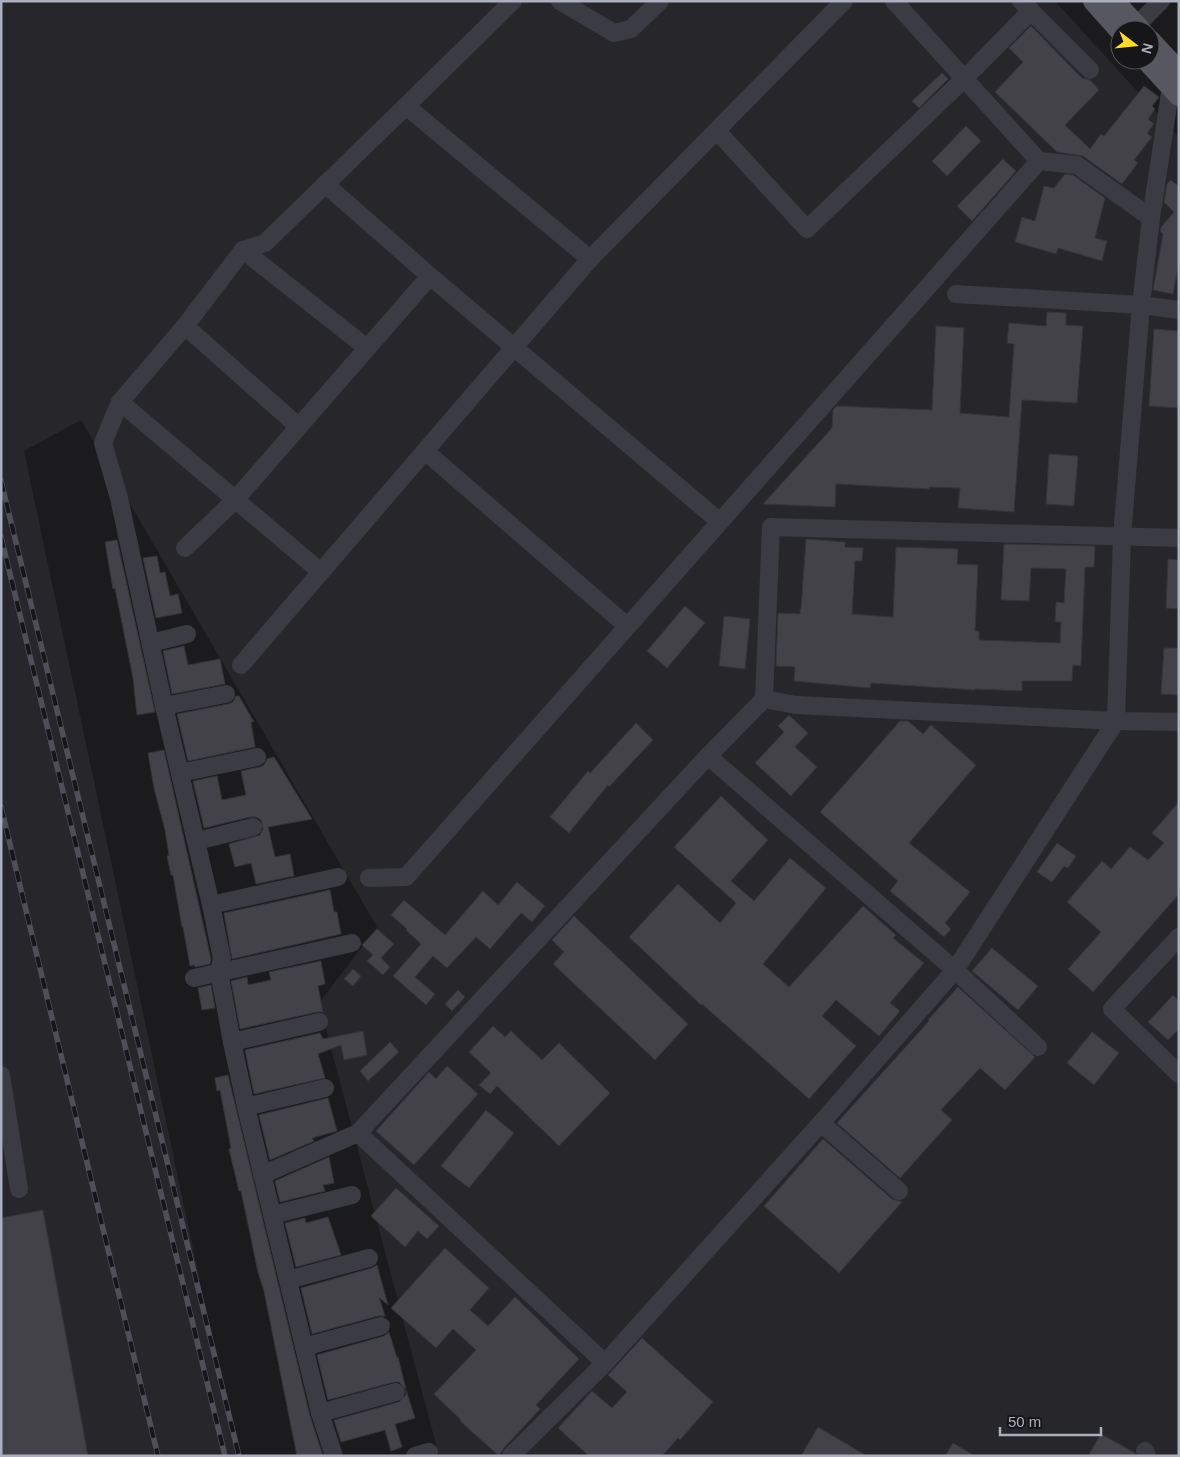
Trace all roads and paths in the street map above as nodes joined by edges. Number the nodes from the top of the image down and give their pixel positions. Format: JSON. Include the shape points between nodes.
{"nodes":[{"id":1,"x":513,"y":1,"type":"edge"},
{"id":2,"x":560,"y":1,"type":"edge"},
{"id":3,"x":660,"y":1,"type":"edge"},
{"id":4,"x":844,"y":1,"type":"edge"},
{"id":5,"x":894,"y":1,"type":"edge"},
{"id":6,"x":1094,"y":1,"type":"edge"},
{"id":7,"x":1114,"y":1,"type":"edge"},
{"id":8,"x":1162,"y":1,"type":"edge"},
{"id":9,"x":1026,"y":6,"type":"edge"},
{"id":10,"x":1117,"y":20,"type":"edge"},
{"id":11,"x":1128,"y":20,"type":"edge"},
{"id":12,"x":1152,"y":20,"type":"edge"},
{"id":13,"x":1160,"y":64,"type":"edge"},
{"id":14,"x":1090,"y":70,"type":"dead end"},
{"id":15,"x":965,"y":78,"type":"junction"},
{"id":16,"x":1176,"y":85,"type":"edge"},
{"id":17,"x":406,"y":106,"type":"junction"},
{"id":18,"x":717,"y":131,"type":"junction"},
{"id":19,"x":1039,"y":160,"type":"junction"},
{"id":20,"x":325,"y":184,"type":"junction"},
{"id":21,"x":1152,"y":218,"type":"junction"},
{"id":22,"x":243,"y":250,"type":"junction"},
{"id":23,"x":590,"y":259,"type":"junction"},
{"id":24,"x":430,"y":276,"type":"junction"},
{"id":25,"x":956,"y":294,"type":"dead end"},
{"id":26,"x":1141,"y":305,"type":"junction"},
{"id":27,"x":1179,"y":310,"type":"edge"},
{"id":28,"x":185,"y":326,"type":"junction"},
{"id":29,"x":515,"y":347,"type":"junction"},
{"id":30,"x":367,"y":348,"type":"junction"},
{"id":31,"x":120,"y":402,"type":"junction"},
{"id":32,"x":299,"y":427,"type":"junction"},
{"id":33,"x":425,"y":451,"type":"junction"},
{"id":34,"x":235,"y":500,"type":"junction"},
{"id":35,"x":720,"y":522,"type":"junction"},
{"id":36,"x":1122,"y":537,"type":"junction"},
{"id":37,"x":1179,"y":538,"type":"edge"},
{"id":38,"x":184,"y":548,"type":"dead end"},
{"id":39,"x":321,"y":572,"type":"junction"},
{"id":40,"x":628,"y":626,"type":"junction"},
{"id":41,"x":188,"y":634,"type":"dead end"},
{"id":42,"x":151,"y":643,"type":"junction"},
{"id":43,"x":241,"y":665,"type":"dead end"},
{"id":44,"x":226,"y":694,"type":"dead end"},
{"id":45,"x":764,"y":699,"type":"junction"},
{"id":46,"x":164,"y":706,"type":"junction"},
{"id":47,"x":1116,"y":721,"type":"junction"},
{"id":48,"x":1179,"y":722,"type":"edge"},
{"id":49,"x":708,"y":756,"type":"junction"},
{"id":50,"x":257,"y":757,"type":"dead end"},
{"id":51,"x":180,"y":773,"type":"junction"},
{"id":52,"x":254,"y":827,"type":"dead end"},
{"id":53,"x":197,"y":840,"type":"junction"},
{"id":54,"x":338,"y":877,"type":"dead end"},
{"id":55,"x":369,"y":878,"type":"dead end"},
{"id":56,"x":211,"y":905,"type":"junction"},
{"id":57,"x":1179,"y":938,"type":"edge"},
{"id":58,"x":352,"y":943,"type":"dead end"},
{"id":59,"x":955,"y":970,"type":"junction"},
{"id":60,"x":219,"y":972,"type":"junction"},
{"id":61,"x":194,"y":978,"type":"dead end"},
{"id":62,"x":319,"y":1022,"type":"dead end"},
{"id":63,"x":232,"y":1042,"type":"junction"},
{"id":64,"x":1038,"y":1047,"type":"dead end"},
{"id":65,"x":1179,"y":1074,"type":"edge"},
{"id":66,"x":1,"y":1075,"type":"edge"},
{"id":67,"x":325,"y":1088,"type":"dead end"},
{"id":68,"x":246,"y":1107,"type":"junction"},
{"id":69,"x":821,"y":1123,"type":"junction"},
{"id":70,"x":358,"y":1133,"type":"junction"},
{"id":71,"x":262,"y":1175,"type":"junction"},
{"id":72,"x":19,"y":1189,"type":"dead end"},
{"id":73,"x":899,"y":1191,"type":"dead end"},
{"id":74,"x":352,"y":1195,"type":"dead end"},
{"id":75,"x":272,"y":1215,"type":"junction"},
{"id":76,"x":369,"y":1258,"type":"dead end"},
{"id":77,"x":288,"y":1280,"type":"junction"},
{"id":78,"x":381,"y":1326,"type":"dead end"},
{"id":79,"x":304,"y":1347,"type":"junction"},
{"id":80,"x":605,"y":1363,"type":"junction"},
{"id":81,"x":396,"y":1392,"type":"dead end"},
{"id":82,"x":320,"y":1413,"type":"junction"},
{"id":83,"x":334,"y":1456,"type":"edge"},
{"id":84,"x":511,"y":1456,"type":"edge"}],
"edges":[{"from":1,"to":17,"type":"street"},
{"from":2,"to":3,"type":"street","via":[[614,33],[631,29]]},
{"from":4,"to":18,"type":"street"},
{"from":5,"to":15,"type":"street"},
{"from":6,"to":10,"type":"main road"},
{"from":7,"to":11,"type":"main road"},
{"from":8,"to":12,"type":"street"},
{"from":9,"to":14,"type":"street"},
{"from":9,"to":15,"type":"street"},
{"from":13,"to":16,"type":"main road"},
{"from":15,"to":18,"type":"street","via":[[807,229]]},
{"from":15,"to":19,"type":"street"},
{"from":16,"to":21,"type":"street"},
{"from":17,"to":20,"type":"street"},
{"from":17,"to":23,"type":"street"},
{"from":18,"to":23,"type":"street"},
{"from":19,"to":21,"type":"street","via":[[1077,165]]},
{"from":19,"to":35,"type":"street"},
{"from":20,"to":22,"type":"street","via":[[265,243]]},
{"from":20,"to":24,"type":"street"},
{"from":21,"to":26,"type":"street"},
{"from":22,"to":28,"type":"street"},
{"from":22,"to":30,"type":"street"},
{"from":23,"to":29,"type":"street"},
{"from":24,"to":29,"type":"street"},
{"from":24,"to":30,"type":"street"},
{"from":25,"to":26,"type":"street"},
{"from":26,"to":27,"type":"street"},
{"from":26,"to":36,"type":"street"},
{"from":28,"to":31,"type":"street"},
{"from":28,"to":32,"type":"street"},
{"from":29,"to":33,"type":"street"},
{"from":29,"to":35,"type":"street"},
{"from":30,"to":32,"type":"street"},
{"from":31,"to":34,"type":"street"},
{"from":31,"to":42,"type":"street","via":[[103,443],[119,498]]},
{"from":32,"to":34,"type":"street"},
{"from":33,"to":39,"type":"street"},
{"from":33,"to":40,"type":"street"},
{"from":34,"to":38,"type":"street"},
{"from":34,"to":39,"type":"street"},
{"from":35,"to":40,"type":"street"},
{"from":36,"to":37,"type":"street"},
{"from":36,"to":45,"type":"street","via":[[771,527]]},
{"from":36,"to":47,"type":"street"},
{"from":39,"to":43,"type":"street"},
{"from":40,"to":55,"type":"street","via":[[406,877]]},
{"from":41,"to":42,"type":"street"},
{"from":42,"to":46,"type":"street"},
{"from":44,"to":46,"type":"street"},
{"from":45,"to":47,"type":"street","via":[[796,705]]},
{"from":45,"to":49,"type":"street"},
{"from":46,"to":51,"type":"street"},
{"from":47,"to":48,"type":"street"},
{"from":47,"to":59,"type":"street"},
{"from":49,"to":59,"type":"street"},
{"from":49,"to":70,"type":"street"},
{"from":50,"to":51,"type":"street"},
{"from":51,"to":53,"type":"street"},
{"from":52,"to":53,"type":"street"},
{"from":53,"to":56,"type":"street"},
{"from":54,"to":56,"type":"street"},
{"from":56,"to":60,"type":"street","via":[[222,959]]},
{"from":57,"to":65,"type":"street","via":[[1112,1009]]},
{"from":58,"to":60,"type":"street"},
{"from":59,"to":64,"type":"street"},
{"from":59,"to":69,"type":"street"},
{"from":60,"to":61,"type":"street"},
{"from":60,"to":63,"type":"street"},
{"from":62,"to":63,"type":"street"},
{"from":63,"to":68,"type":"street"},
{"from":66,"to":72,"type":"street"},
{"from":67,"to":68,"type":"street"},
{"from":68,"to":71,"type":"street"},
{"from":69,"to":73,"type":"street"},
{"from":69,"to":80,"type":"street"},
{"from":70,"to":71,"type":"street"},
{"from":70,"to":80,"type":"street"},
{"from":71,"to":75,"type":"street"},
{"from":74,"to":75,"type":"street"},
{"from":75,"to":77,"type":"street"},
{"from":76,"to":77,"type":"street"},
{"from":77,"to":79,"type":"street"},
{"from":78,"to":79,"type":"street"},
{"from":79,"to":82,"type":"street"},
{"from":80,"to":84,"type":"street"},
{"from":81,"to":82,"type":"street"},
{"from":82,"to":83,"type":"street"}]}
